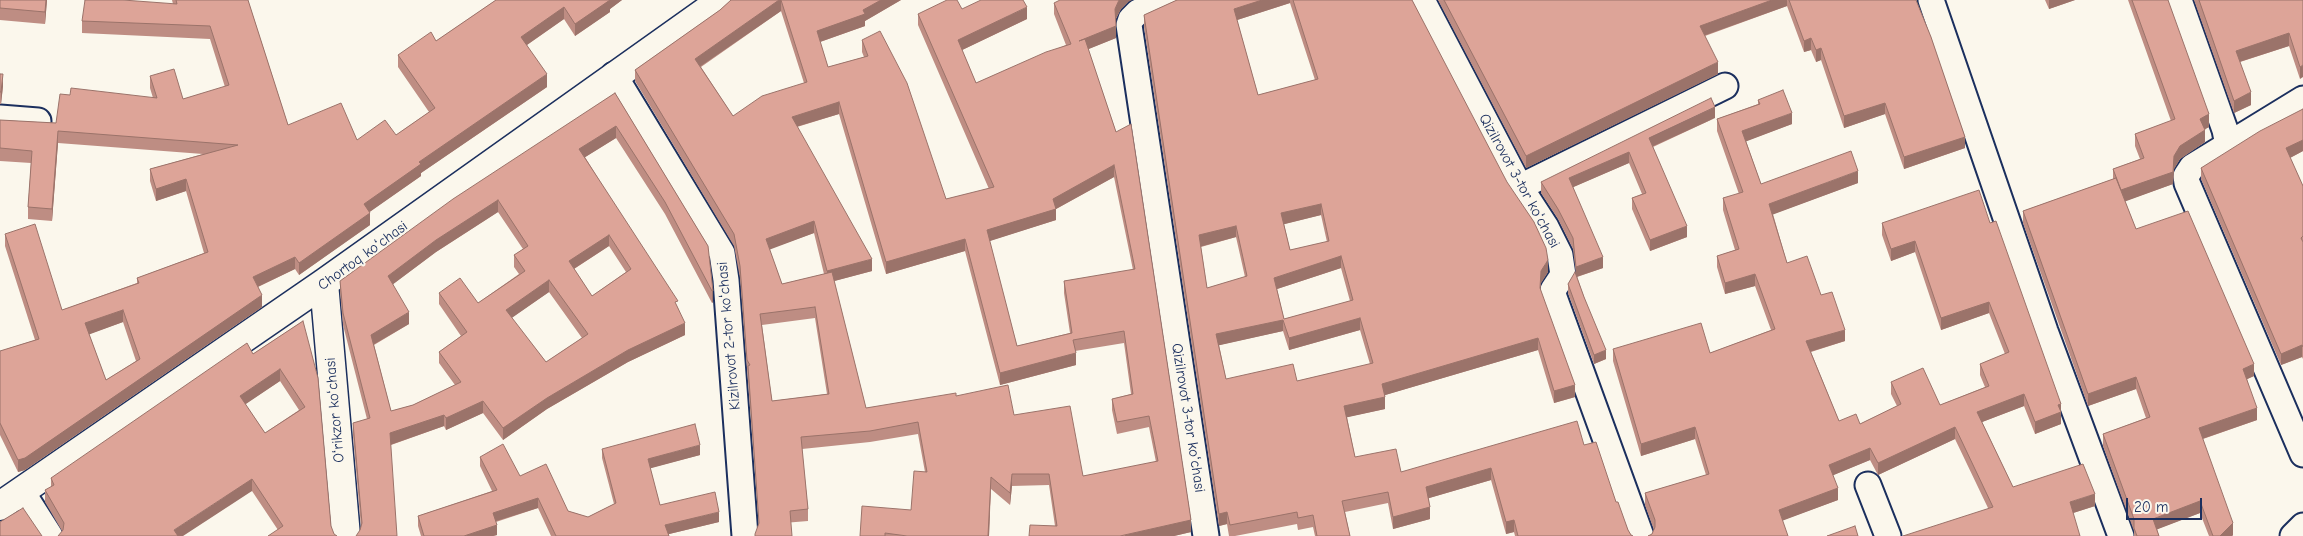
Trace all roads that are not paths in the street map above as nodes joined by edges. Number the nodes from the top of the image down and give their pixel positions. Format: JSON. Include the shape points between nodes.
{"nodes":[{"id":1,"x":722,"y":0,"type":"edge"},
{"id":2,"x":1172,"y":0,"type":"edge"},
{"id":3,"x":1422,"y":0,"type":"edge"},
{"id":4,"x":1931,"y":0,"type":"edge"},
{"id":5,"x":2180,"y":0,"type":"edge"},
{"id":6,"x":614,"y":75,"type":"junction"},
{"id":7,"x":1725,"y":86,"type":"dead end"},
{"id":8,"x":2303,"y":99,"type":"edge"},
{"id":9,"x":0,"y":118,"type":"edge"},
{"id":10,"x":38,"y":121,"type":"edge"},
{"id":11,"x":2228,"y":145,"type":"junction"},
{"id":12,"x":1520,"y":187,"type":"junction"},
{"id":13,"x":324,"y":283,"type":"junction"},
{"id":14,"x":2303,"y":454,"type":"edge"},
{"id":15,"x":1868,"y":485,"type":"dead end"},
{"id":16,"x":11,"y":499,"type":"edge"},
{"id":17,"x":2303,"y":526,"type":"edge"},
{"id":18,"x":50,"y":536,"type":"edge"},
{"id":19,"x":346,"y":536,"type":"edge"},
{"id":20,"x":746,"y":536,"type":"edge"},
{"id":21,"x":1206,"y":536,"type":"edge"},
{"id":22,"x":1641,"y":536,"type":"edge"},
{"id":23,"x":1888,"y":536,"type":"edge"},
{"id":24,"x":2121,"y":536,"type":"edge"},
{"id":25,"x":2293,"y":536,"type":"edge"}],
"edges":[{"from":1,"to":6,"type":"main road","name":"Chortoq koʻchasi"},
{"from":2,"to":21,"type":"street","name":"Qizilrovot 3-tor koʻchasi","via":[[1138,12],[1129,25]]},
{"from":3,"to":12,"type":"street","name":"Qizilrovot 3-tor koʻchasi"},
{"from":4,"to":24,"type":"street","via":[[2045,331]]},
{"from":5,"to":11,"type":"street","via":[[2226,130]]},
{"from":6,"to":13,"type":"main road","name":"Chortoq koʻchasi"},
{"from":6,"to":20,"type":"street","name":"Kizilrovot 2-tor koʻchasi","via":[[722,252]]},
{"from":7,"to":12,"type":"street"},
{"from":8,"to":11,"type":"street"},
{"from":9,"to":10,"type":"street"},
{"from":11,"to":14,"type":"street","via":[[2192,167],[2186,176],[2187,184]]},
{"from":12,"to":22,"type":"street","name":"Qizilrovot 3-tor koʻchasi","via":[[1546,227],[1562,262],[1563,275],[1554,290],[1554,297]]},
{"from":13,"to":16,"type":"main road","name":"Chortoq koʻchasi"},
{"from":13,"to":19,"type":"main road","name":"Oʻrikzor koʻchasi"},
{"from":15,"to":23,"type":"street"},
{"from":16,"to":18,"type":"street"},
{"from":17,"to":25,"type":"street"}]}
